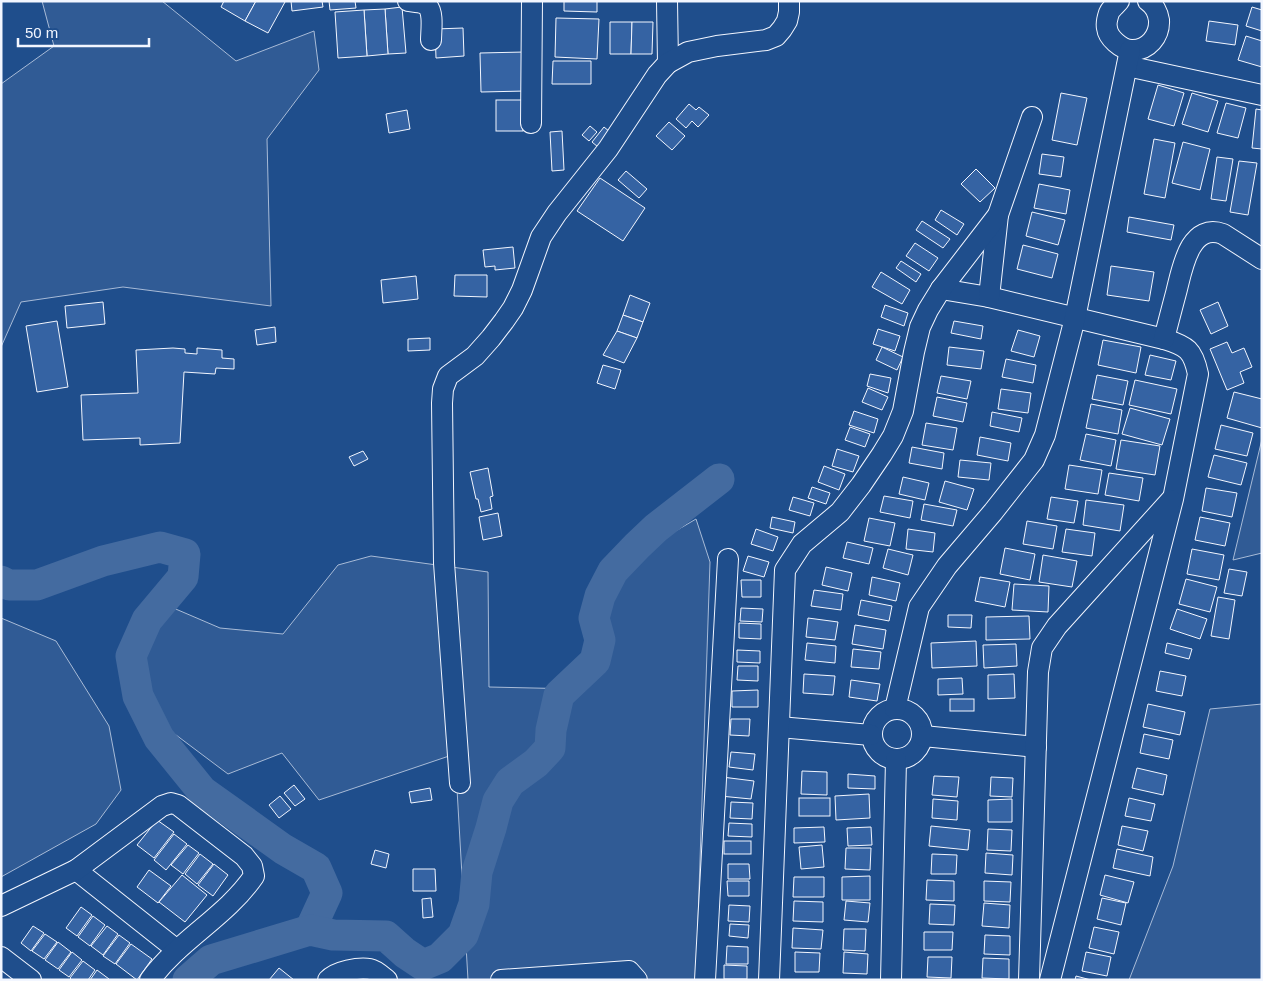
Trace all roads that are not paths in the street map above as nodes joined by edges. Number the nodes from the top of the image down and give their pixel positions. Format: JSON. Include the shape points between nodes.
{"nodes":[{"id":1,"x":408,"y":1,"type":"edge"},
{"id":2,"x":532,"y":1,"type":"edge"},
{"id":3,"x":666,"y":1,"type":"edge"},
{"id":4,"x":788,"y":1,"type":"edge"},
{"id":5,"x":1119,"y":1,"type":"edge"},
{"id":6,"x":1157,"y":6,"type":"edge"},
{"id":7,"x":431,"y":40,"type":"dead end"},
{"id":8,"x":1128,"y":58,"type":"junction"},
{"id":9,"x":668,"y":63,"type":"junction"},
{"id":10,"x":1262,"y":95,"type":"edge"},
{"id":11,"x":1032,"y":116,"type":"dead end"},
{"id":12,"x":531,"y":123,"type":"dead end"},
{"id":13,"x":998,"y":216,"type":"junction"},
{"id":14,"x":1262,"y":259,"type":"edge"},
{"id":15,"x":941,"y":289,"type":"junction"},
{"id":16,"x":988,"y":298,"type":"junction"},
{"id":17,"x":1075,"y":318,"type":"junction"},
{"id":18,"x":1164,"y":338,"type":"junction"},
{"id":19,"x":1173,"y":499,"type":"junction"},
{"id":20,"x":728,"y":560,"type":"dead end"},
{"id":21,"x":895,"y":708,"type":"junction"},
{"id":22,"x":779,"y":727,"type":"junction"},
{"id":23,"x":871,"y":735,"type":"junction"},
{"id":24,"x":923,"y":736,"type":"junction"},
{"id":25,"x":1036,"y":747,"type":"junction"},
{"id":26,"x":896,"y":760,"type":"junction"},
{"id":27,"x":460,"y":783,"type":"dead end"},
{"id":28,"x":76,"y":870,"type":"junction"},
{"id":29,"x":1,"y":906,"type":"edge"},
{"id":30,"x":177,"y":950,"type":"junction"},
{"id":31,"x":1,"y":957,"type":"edge"},
{"id":32,"x":31,"y":980,"type":"edge"},
{"id":33,"x":150,"y":980,"type":"edge"},
{"id":34,"x":328,"y":980,"type":"edge"},
{"id":35,"x":387,"y":980,"type":"edge"},
{"id":36,"x":501,"y":980,"type":"edge"},
{"id":37,"x":637,"y":980,"type":"edge"},
{"id":38,"x":705,"y":980,"type":"edge"},
{"id":39,"x":769,"y":980,"type":"edge"},
{"id":40,"x":891,"y":980,"type":"edge"},
{"id":41,"x":1029,"y":980,"type":"edge"},
{"id":42,"x":1050,"y":980,"type":"edge"}],
"edges":[{"from":1,"to":7,"type":"street","via":[[426,4],[430,8]]},
{"from":2,"to":12,"type":"street"},
{"from":3,"to":9,"type":"street"},
{"from":4,"to":9,"type":"street","via":[[787,21],[776,36],[688,52]]},
{"from":5,"to":8,"type":"street","via":[[1109,11],[1107,28],[1114,43]]},
{"from":6,"to":8,"type":"street","via":[[1160,27],[1154,40]]},
{"from":8,"to":10,"type":"street"},
{"from":8,"to":17,"type":"street"},
{"from":9,"to":27,"type":"street","via":[[541,237],[522,290],[504,322],[475,356],[448,376],[443,389],[444,563]]},
{"from":11,"to":13,"type":"street"},
{"from":13,"to":15,"type":"street"},
{"from":13,"to":16,"type":"street"},
{"from":14,"to":18,"type":"street","via":[[1223,234],[1206,233],[1197,239],[1183,264]]},
{"from":15,"to":16,"type":"street"},
{"from":15,"to":22,"type":"street","via":[[920,328],[903,411],[893,436],[840,512],[802,544],[785,570]]},
{"from":16,"to":17,"type":"street"},
{"from":17,"to":18,"type":"street"},
{"from":17,"to":21,"type":"street","via":[[1045,435],[1034,460],[947,566],[919,607]]},
{"from":18,"to":19,"type":"street","via":[[1188,350],[1198,374]]},
{"from":19,"to":25,"type":"street","via":[[1057,626],[1042,648],[1038,672]]},
{"from":19,"to":42,"type":"street"},
{"from":20,"to":38,"type":"street"},
{"from":21,"to":23,"type":"street","via":[[882,714]]},
{"from":21,"to":24,"type":"street","via":[[915,716]]},
{"from":22,"to":23,"type":"street"},
{"from":22,"to":39,"type":"street"},
{"from":23,"to":26,"type":"street","via":[[880,754]]},
{"from":24,"to":25,"type":"street"},
{"from":24,"to":26,"type":"street","via":[[916,751]]},
{"from":25,"to":41,"type":"street"},
{"from":26,"to":40,"type":"street"},
{"from":28,"to":29,"type":"street"},
{"from":28,"to":30,"type":"street"},
{"from":28,"to":30,"type":"street","via":[[162,806],[171,803],[244,856],[252,866],[254,876],[248,885]]},
{"from":30,"to":33,"type":"street"},
{"from":31,"to":32,"type":"street"},
{"from":34,"to":35,"type":"street","via":[[346,970],[372,969]]},
{"from":36,"to":37,"type":"street","via":[[629,971]]}]}
